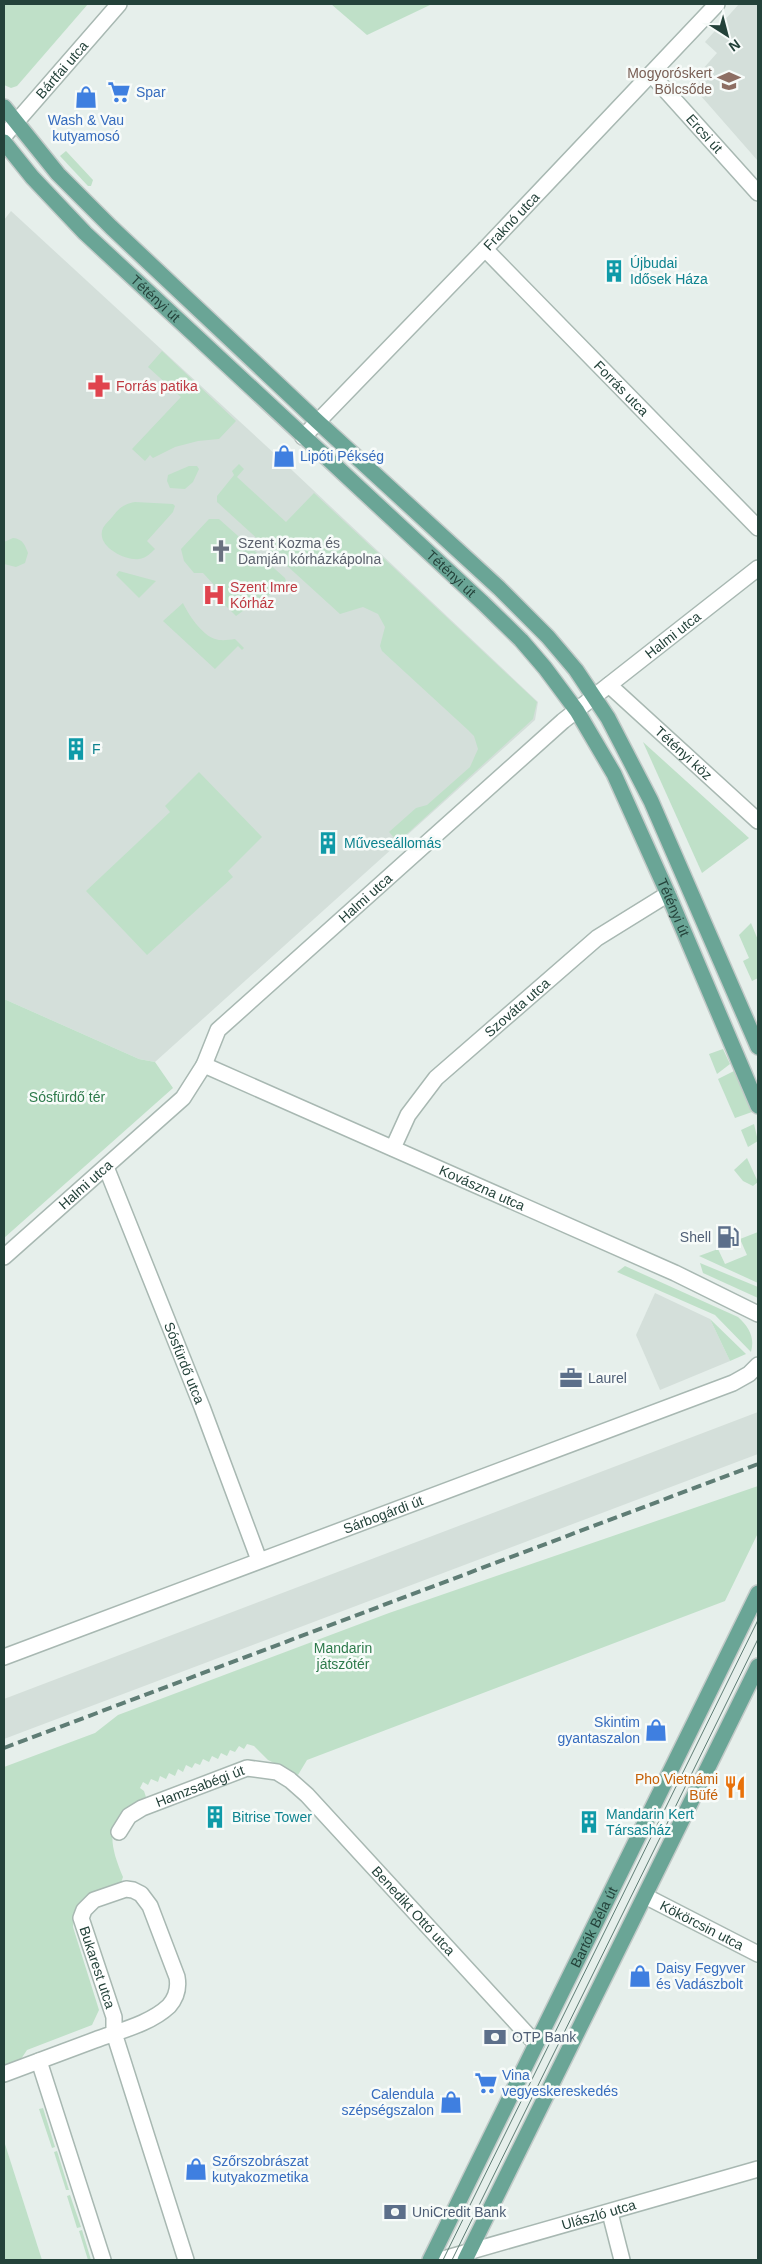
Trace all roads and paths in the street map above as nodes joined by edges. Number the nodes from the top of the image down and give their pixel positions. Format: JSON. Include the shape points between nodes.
{"nodes":[{"id":1,"x":119,"y":4,"type":"edge"},
{"id":2,"x":717,"y":4,"type":"edge"},
{"id":3,"x":651,"y":74,"type":"junction"},
{"id":4,"x":4,"y":107,"type":"edge"},
{"id":5,"x":16,"y":122,"type":"junction"},
{"id":6,"x":4,"y":136,"type":"edge"},
{"id":7,"x":4,"y":142,"type":"edge"},
{"id":8,"x":758,"y":193,"type":"edge"},
{"id":9,"x":485,"y":249,"type":"junction"},
{"id":10,"x":317,"y":421,"type":"junction"},
{"id":11,"x":303,"y":437,"type":"junction"},
{"id":12,"x":758,"y":528,"type":"edge"},
{"id":13,"x":758,"y":568,"type":"edge"},
{"id":14,"x":609,"y":685,"type":"junction"},
{"id":15,"x":594,"y":697,"type":"junction"},
{"id":16,"x":577,"y":711,"type":"junction"},
{"id":17,"x":758,"y":821,"type":"edge"},
{"id":18,"x":668,"y":894,"type":"junction"},
{"id":19,"x":758,"y":1047,"type":"edge"},
{"id":20,"x":204,"y":1065,"type":"junction"},
{"id":21,"x":758,"y":1106,"type":"edge"},
{"id":22,"x":393,"y":1148,"type":"junction"},
{"id":23,"x":106,"y":1167,"type":"junction"},
{"id":24,"x":4,"y":1257,"type":"edge"},
{"id":25,"x":758,"y":1314,"type":"edge"},
{"id":26,"x":758,"y":1364,"type":"edge"},
{"id":27,"x":259,"y":1560,"type":"junction"},
{"id":28,"x":758,"y":1593,"type":"edge"},
{"id":29,"x":4,"y":1657,"type":"edge"},
{"id":30,"x":758,"y":1666,"type":"edge"},
{"id":31,"x":290,"y":1780,"type":"joint"},
{"id":32,"x":119,"y":1832,"type":"dead end"},
{"id":33,"x":645,"y":1896,"type":"junction"},
{"id":34,"x":758,"y":1954,"type":"edge"},
{"id":35,"x":114,"y":2033,"type":"junction"},
{"id":36,"x":536,"y":2044,"type":"junction"},
{"id":37,"x":39,"y":2061,"type":"junction"},
{"id":38,"x":4,"y":2074,"type":"edge"},
{"id":39,"x":758,"y":2169,"type":"edge"},
{"id":40,"x":610,"y":2213,"type":"junction"},
{"id":41,"x":467,"y":2256,"type":"edge"},
{"id":42,"x":103,"y":2260,"type":"edge"},
{"id":43,"x":186,"y":2260,"type":"edge"},
{"id":44,"x":430,"y":2260,"type":"edge"},
{"id":45,"x":440,"y":2260,"type":"edge"},
{"id":46,"x":622,"y":2260,"type":"edge"}],
"edges":[{"from":1,"to":5,"type":"street","name":"Bártfai utca"},
{"from":2,"to":3,"type":"street","name":"Fraknó utca"},
{"from":3,"to":8,"type":"street","name":"Ercsi út"},
{"from":3,"to":9,"type":"street","name":"Fraknó utca"},
{"from":4,"to":5,"type":"main road","name":"Tétényi út"},
{"from":5,"to":6,"type":"street","name":"Bártfai utca"},
{"from":5,"to":10,"type":"main road","name":"Tétényi út","via":[[58,174],[111,227]]},
{"from":7,"to":11,"type":"main road","name":"Tétényi út","via":[[85,233]]},
{"from":9,"to":10,"type":"street","name":"Fraknó utca"},
{"from":9,"to":12,"type":"street","name":"Forrás utca"},
{"from":10,"to":11,"type":"street","name":"Fraknó utca"},
{"from":10,"to":15,"type":"main road","name":"Tétényi út","via":[[527,615],[576,670]]},
{"from":11,"to":16,"type":"main road","name":"Tétényi út","via":[[506,624]]},
{"from":13,"to":14,"type":"street","name":"Halmi utca"},
{"from":14,"to":15,"type":"street","name":"Halmi utca"},
{"from":14,"to":17,"type":"street","name":"Tétényi köz"},
{"from":15,"to":16,"type":"street","name":"Halmi utca"},
{"from":15,"to":19,"type":"main road","name":"Tétényi út","via":[[651,801]]},
{"from":16,"to":18,"type":"main road","name":"Tétényi út","via":[[624,794]]},
{"from":16,"to":20,"type":"street","name":"Halmi utca","via":[[218,1030]]},
{"from":18,"to":21,"type":"main road","name":"Tétényi út"},
{"from":18,"to":22,"type":"street","name":"Szováta utca","via":[[597,938],[436,1078],[408,1115]]},
{"from":20,"to":22,"type":"street","name":"Kovászna utca"},
{"from":20,"to":23,"type":"street","name":"Halmi utca","via":[[182,1098]]},
{"from":22,"to":25,"type":"street","name":"Kovászna utca","via":[[675,1273]]},
{"from":23,"to":24,"type":"street","name":"Halmi utca"},
{"from":23,"to":27,"type":"street","name":"Sósfürdő utca"},
{"from":26,"to":27,"type":"street","name":"Sárbogárdi út","via":[[749,1374],[733,1383]]},
{"from":27,"to":29,"type":"street","name":"Sárbogárdi út"},
{"from":28,"to":36,"type":"main road","name":"Bartók Béla út"},
{"from":30,"to":33,"type":"main road"},
{"from":31,"to":32,"type":"street","name":"Hamzsabégi út","via":[[277,1772],[248,1768],[142,1808],[129,1816]]},
{"from":31,"to":36,"type":"street","name":"Benedikt Ottó utca"},
{"from":33,"to":34,"type":"street","name":"Kökörcsin utca"},
{"from":33,"to":41,"type":"main road"},
{"from":35,"to":35,"type":"street","name":"Bukarest utca","via":[[168,2006],[178,1989],[178,1977],[150,1906],[141,1894],[126,1889],[94,1900],[81,1918],[114,2017]]},
{"from":35,"to":37,"type":"street","name":"Bukarest utca"},
{"from":35,"to":43,"type":"street","name":"Bukarest utca"},
{"from":36,"to":44,"type":"main road","name":"Bartók Béla út"},
{"from":37,"to":38,"type":"street","name":"Bukarest utca"},
{"from":37,"to":42,"type":"street"},
{"from":39,"to":40,"type":"street","name":"Ulászló utca"},
{"from":40,"to":41,"type":"street","name":"Ulászló utca","via":[[497,2242]]},
{"from":40,"to":46,"type":"street"},
{"from":41,"to":45,"type":"street","name":"Ulászló utca"}]}
